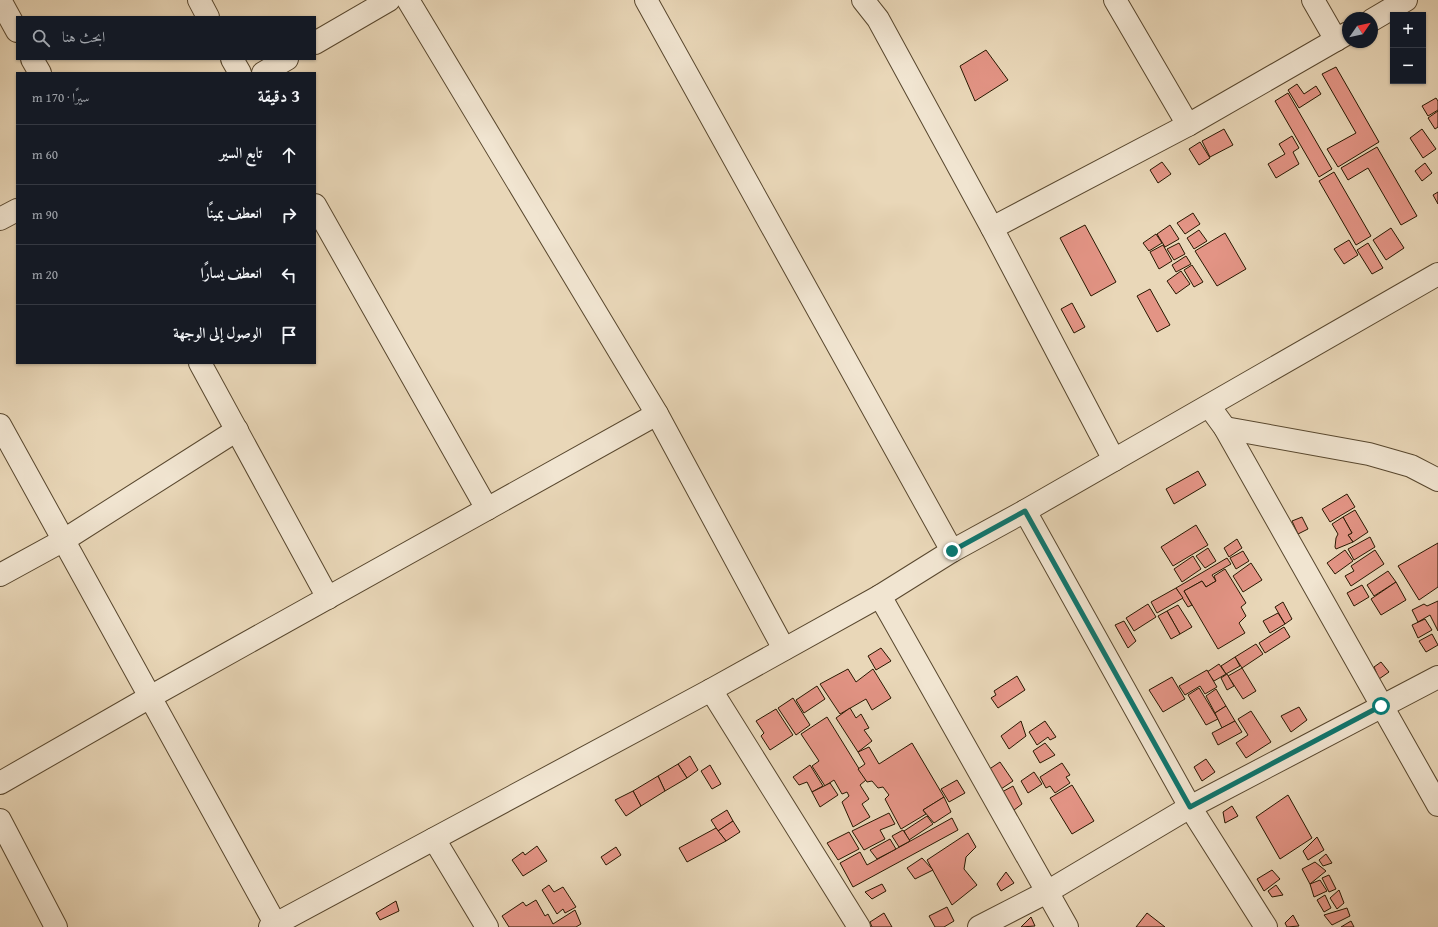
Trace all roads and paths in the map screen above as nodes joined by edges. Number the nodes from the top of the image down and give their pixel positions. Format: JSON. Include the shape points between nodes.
{"nodes":[{"id":1,"x":0,"y":0,"type":"edge"},
{"id":2,"x":199,"y":0,"type":"edge"},
{"id":3,"x":390,"y":0,"type":"edge"},
{"id":4,"x":408,"y":0,"type":"edge"},
{"id":5,"x":646,"y":0,"type":"edge"},
{"id":6,"x":863,"y":0,"type":"edge"},
{"id":7,"x":1115,"y":0,"type":"edge"},
{"id":8,"x":1313,"y":0,"type":"edge"},
{"id":9,"x":1406,"y":0,"type":"edge"},
{"id":10,"x":207,"y":16,"type":"edge"},
{"id":11,"x":1378,"y":16,"type":"edge"},
{"id":12,"x":16,"y":29,"type":"edge"},
{"id":13,"x":1342,"y":37,"type":"edge"},
{"id":14,"x":316,"y":42,"type":"edge"},
{"id":15,"x":33,"y":60,"type":"edge"},
{"id":16,"x":233,"y":60,"type":"edge"},
{"id":17,"x":285,"y":60,"type":"edge"},
{"id":18,"x":39,"y":72,"type":"edge"},
{"id":19,"x":239,"y":72,"type":"edge"},
{"id":20,"x":265,"y":72,"type":"edge"},
{"id":21,"x":1188,"y":125,"type":"junction"},
{"id":22,"x":316,"y":208,"type":"edge"},
{"id":23,"x":16,"y":211,"type":"edge"},
{"id":24,"x":0,"y":219,"type":"edge"},
{"id":25,"x":992,"y":228,"type":"junction"},
{"id":26,"x":1438,"y":274,"type":"edge"},
{"id":27,"x":201,"y":364,"type":"edge"},
{"id":28,"x":1209,"y":406,"type":"junction"},
{"id":29,"x":657,"y":414,"type":"junction"},
{"id":30,"x":0,"y":424,"type":"edge"},
{"id":31,"x":1225,"y":428,"type":"junction"},
{"id":32,"x":237,"y":430,"type":"junction"},
{"id":33,"x":1114,"y":460,"type":"junction"},
{"id":34,"x":1438,"y":480,"type":"edge"},
{"id":35,"x":487,"y":510,"type":"junction"},
{"id":36,"x":1025,"y":511,"type":"junction"},
{"id":37,"x":64,"y":540,"type":"junction"},
{"id":38,"x":952,"y":551,"type":"junction"},
{"id":39,"x":0,"y":575,"type":"edge"},
{"id":40,"x":880,"y":596,"type":"junction"},
{"id":41,"x":328,"y":598,"type":"junction"},
{"id":42,"x":784,"y":649,"type":"junction"},
{"id":43,"x":1438,"y":677,"type":"edge"},
{"id":44,"x":711,"y":690,"type":"junction"},
{"id":45,"x":150,"y":697,"type":"junction"},
{"id":46,"x":1381,"y":706,"type":"junction"},
{"id":47,"x":0,"y":783,"type":"edge"},
{"id":48,"x":1438,"y":805,"type":"edge"},
{"id":49,"x":1190,"y":807,"type":"junction"},
{"id":50,"x":0,"y":820,"type":"edge"},
{"id":51,"x":434,"y":838,"type":"junction"},
{"id":52,"x":1047,"y":892,"type":"junction"},
{"id":53,"x":274,"y":926,"type":"edge"},
{"id":54,"x":56,"y":927,"type":"edge"},
{"id":55,"x":487,"y":927,"type":"edge"},
{"id":56,"x":860,"y":927,"type":"edge"},
{"id":57,"x":979,"y":927,"type":"edge"},
{"id":58,"x":1068,"y":927,"type":"edge"},
{"id":59,"x":1266,"y":927,"type":"edge"}],
"edges":[{"from":1,"to":12,"type":"street"},
{"from":2,"to":10,"type":"street"},
{"from":3,"to":14,"type":"street"},
{"from":4,"to":29,"type":"street"},
{"from":5,"to":38,"type":"street"},
{"from":6,"to":25,"type":"street","via":[[878,19]]},
{"from":7,"to":21,"type":"street"},
{"from":8,"to":13,"type":"street"},
{"from":9,"to":11,"type":"street"},
{"from":13,"to":21,"type":"street"},
{"from":15,"to":18,"type":"street"},
{"from":16,"to":19,"type":"street"},
{"from":17,"to":20,"type":"street"},
{"from":21,"to":25,"type":"street"},
{"from":22,"to":35,"type":"street"},
{"from":23,"to":24,"type":"street"},
{"from":25,"to":33,"type":"street"},
{"from":26,"to":28,"type":"street"},
{"from":27,"to":32,"type":"street"},
{"from":28,"to":31,"type":"street"},
{"from":28,"to":33,"type":"street"},
{"from":29,"to":35,"type":"street"},
{"from":29,"to":42,"type":"street"},
{"from":30,"to":37,"type":"street"},
{"from":31,"to":34,"type":"street","via":[[1369,454],[1410,466]]},
{"from":31,"to":46,"type":"street"},
{"from":32,"to":37,"type":"street"},
{"from":32,"to":41,"type":"street"},
{"from":33,"to":36,"type":"street"},
{"from":35,"to":41,"type":"street"},
{"from":36,"to":38,"type":"street"},
{"from":36,"to":49,"type":"street"},
{"from":37,"to":39,"type":"street"},
{"from":37,"to":45,"type":"street"},
{"from":38,"to":40,"type":"street"},
{"from":40,"to":42,"type":"street"},
{"from":40,"to":52,"type":"street"},
{"from":41,"to":45,"type":"street"},
{"from":42,"to":44,"type":"street"},
{"from":43,"to":46,"type":"street"},
{"from":44,"to":51,"type":"street"},
{"from":44,"to":56,"type":"street"},
{"from":45,"to":47,"type":"street"},
{"from":45,"to":53,"type":"street"},
{"from":46,"to":48,"type":"street"},
{"from":46,"to":49,"type":"street"},
{"from":49,"to":52,"type":"street"},
{"from":49,"to":59,"type":"street"},
{"from":50,"to":54,"type":"street"},
{"from":51,"to":53,"type":"street"},
{"from":51,"to":55,"type":"street"},
{"from":52,"to":57,"type":"street"},
{"from":52,"to":58,"type":"street"}]}
